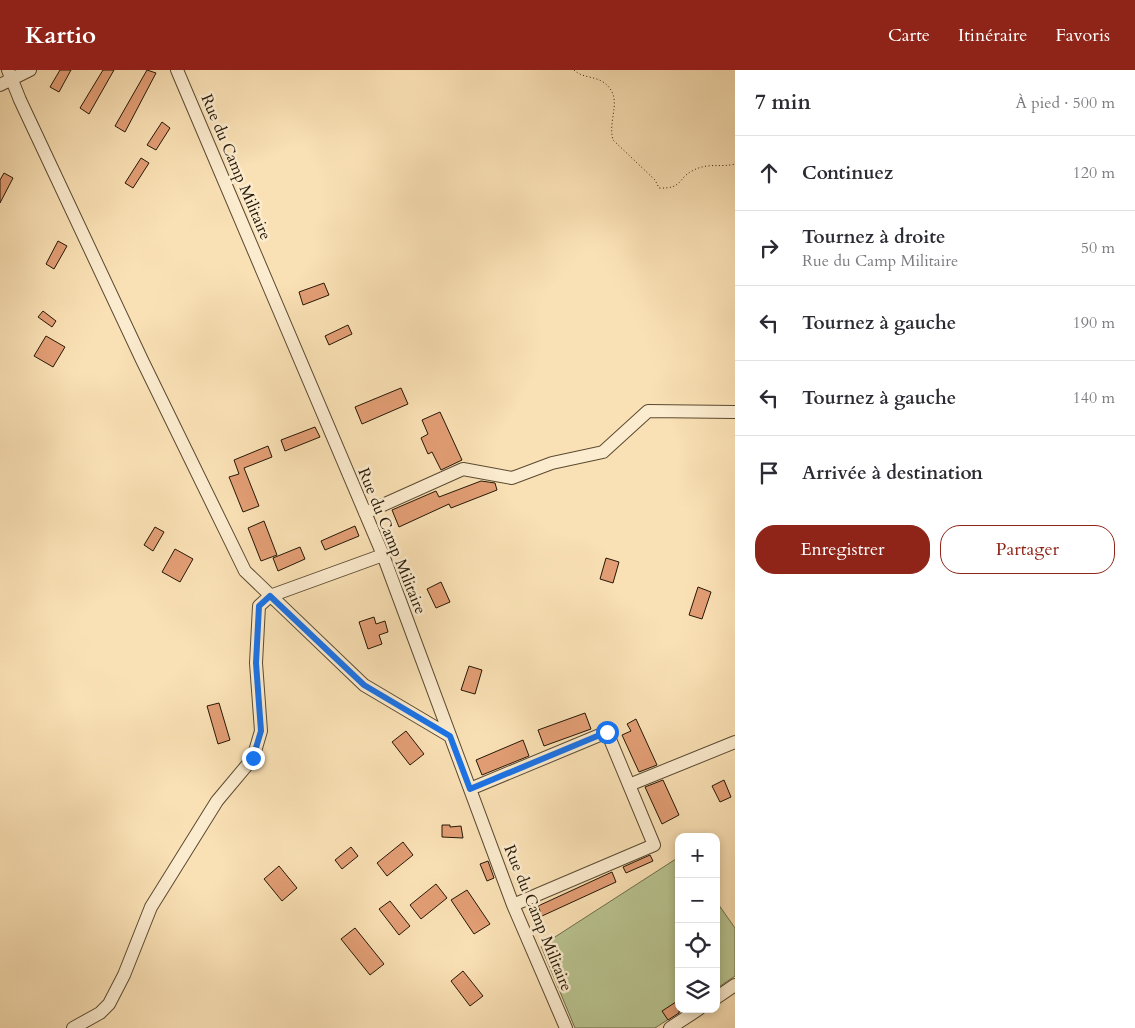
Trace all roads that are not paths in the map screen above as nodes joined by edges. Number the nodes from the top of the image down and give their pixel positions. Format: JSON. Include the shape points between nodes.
{"nodes":[{"id":1,"x":30,"y":70,"type":"edge"},
{"id":2,"x":177,"y":70,"type":"edge"},
{"id":3,"x":10,"y":75,"type":"edge"},
{"id":4,"x":0,"y":85,"type":"edge"},
{"id":5,"x":735,"y":412,"type":"edge"},
{"id":6,"x":365,"y":513,"type":"junction"},
{"id":7,"x":383,"y":555,"type":"junction"},
{"id":8,"x":270,"y":596,"type":"junction"},
{"id":9,"x":450,"y":736,"type":"junction"},
{"id":10,"x":735,"y":742,"type":"edge"},
{"id":11,"x":629,"y":785,"type":"junction"},
{"id":12,"x":470,"y":789,"type":"junction"},
{"id":13,"x":513,"y":904,"type":"junction"},
{"id":14,"x":735,"y":985,"type":"edge"},
{"id":15,"x":720,"y":995,"type":"edge"},
{"id":16,"x":693,"y":1013,"type":"edge"},
{"id":17,"x":74,"y":1028,"type":"edge"},
{"id":18,"x":566,"y":1028,"type":"edge"},
{"id":19,"x":670,"y":1028,"type":"edge"}],
"edges":[{"from":1,"to":3,"type":"street"},
{"from":2,"to":6,"type":"street","name":"Rue du Camp Militaire"},
{"from":3,"to":4,"type":"street"},
{"from":3,"to":8,"type":"street","via":[[142,360],[241,562]]},
{"from":5,"to":6,"type":"street","via":[[648,411],[603,452],[552,463],[512,478],[463,469]]},
{"from":6,"to":7,"type":"street","name":"Rue du Camp Militaire"},
{"from":7,"to":8,"type":"street"},
{"from":7,"to":9,"type":"street","name":"Rue du Camp Militaire"},
{"from":8,"to":9,"type":"street","via":[[364,685]]},
{"from":8,"to":17,"type":"street","via":[[259,606],[256,663],[261,731],[253,758],[217,802],[150,907],[109,1004]]},
{"from":9,"to":12,"type":"street","name":"Rue du Camp Militaire"},
{"from":10,"to":11,"type":"street"},
{"from":11,"to":12,"type":"street","via":[[607,732]]},
{"from":11,"to":13,"type":"street","via":[[654,845]]},
{"from":12,"to":13,"type":"street","name":"Rue du Camp Militaire"},
{"from":13,"to":18,"type":"street","name":"Rue du Camp Militaire"},
{"from":14,"to":15,"type":"street"},
{"from":16,"to":19,"type":"street"}]}
